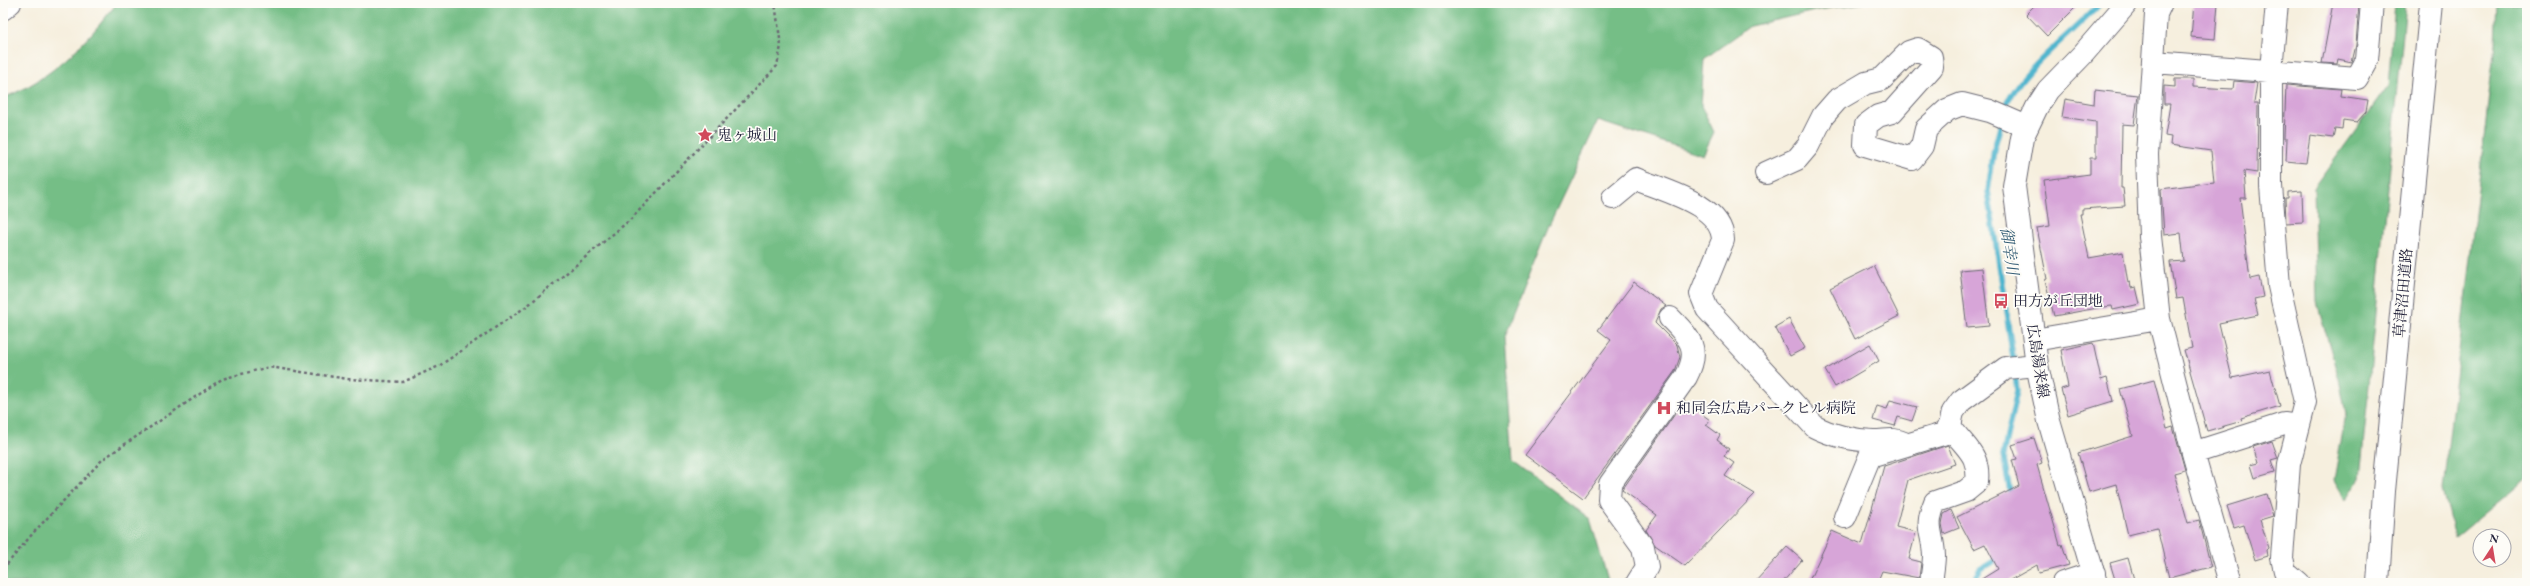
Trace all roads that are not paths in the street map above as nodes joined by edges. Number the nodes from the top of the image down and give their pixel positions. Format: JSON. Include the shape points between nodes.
{"nodes":[{"id":1,"x":10,"y":3,"type":"edge"},
{"id":2,"x":2127,"y":3,"type":"edge"},
{"id":3,"x":2161,"y":3,"type":"edge"},
{"id":4,"x":2277,"y":3,"type":"edge"},
{"id":5,"x":2372,"y":3,"type":"edge"},
{"id":6,"x":2431,"y":3,"type":"edge"},
{"id":7,"x":3,"y":9,"type":"edge"},
{"id":8,"x":2154,"y":62,"type":"junction"},
{"id":9,"x":2271,"y":70,"type":"junction"},
{"id":10,"x":2027,"y":127,"type":"junction"},
{"id":11,"x":1766,"y":173,"type":"dead end"},
{"id":12,"x":1613,"y":198,"type":"dead end"},
{"id":13,"x":1670,"y":318,"type":"dead end"},
{"id":14,"x":2159,"y":319,"type":"junction"},
{"id":15,"x":2034,"y":340,"type":"junction"},
{"id":16,"x":2037,"y":366,"type":"junction"},
{"id":17,"x":1950,"y":426,"type":"junction"},
{"id":18,"x":2298,"y":426,"type":"junction"},
{"id":19,"x":1906,"y":444,"type":"junction"},
{"id":20,"x":2193,"y":453,"type":"junction"},
{"id":21,"x":1845,"y":516,"type":"dead end"},
{"id":22,"x":2095,"y":578,"type":"edge"},
{"id":23,"x":1636,"y":583,"type":"edge"},
{"id":24,"x":1931,"y":583,"type":"edge"},
{"id":25,"x":2063,"y":583,"type":"edge"},
{"id":26,"x":2230,"y":583,"type":"edge"},
{"id":27,"x":2299,"y":583,"type":"edge"},
{"id":28,"x":2378,"y":583,"type":"edge"}],
"edges":[{"from":1,"to":7,"type":"street"},
{"from":2,"to":10,"type":"street","name":"広島湯来線","via":[[2048,90]]},
{"from":3,"to":8,"type":"street","via":[[2156,14]]},
{"from":4,"to":9,"type":"street"},
{"from":5,"to":9,"type":"street","via":[[2367,60],[2357,78]]},
{"from":6,"to":28,"type":"street","name":"草津沼田道路","via":[[2384,491]]},
{"from":8,"to":9,"type":"street"},
{"from":8,"to":14,"type":"street","via":[[2147,154],[2150,236]]},
{"from":9,"to":18,"type":"street","via":[[2271,186],[2279,286],[2305,402]]},
{"from":10,"to":11,"type":"street","via":[[1990,110],[1962,104],[1947,110],[1926,129],[1922,146],[1912,159],[1865,145],[1866,125],[1878,116],[1892,112],[1932,67],[1931,57],[1918,49],[1909,52],[1882,79],[1866,83],[1837,100],[1822,116],[1808,146],[1797,159]]},
{"from":10,"to":15,"type":"street","name":"広島湯来線","via":[[2022,138],[2014,186]]},
{"from":12,"to":19,"type":"street","via":[[1636,179],[1704,207],[1717,219],[1723,230],[1723,240],[1702,294],[1707,309],[1815,427],[1831,435],[1873,441],[1895,439]]},
{"from":13,"to":23,"type":"street","via":[[1687,335],[1693,350],[1693,364],[1610,484],[1609,500],[1643,547],[1647,567]]},
{"from":14,"to":15,"type":"street"},
{"from":14,"to":20,"type":"street"},
{"from":15,"to":16,"type":"street","name":"広島湯来線"},
{"from":16,"to":17,"type":"street","via":[[2006,368],[1961,401],[1953,412]]},
{"from":16,"to":22,"type":"street","name":"広島湯来線","via":[[2049,421]]},
{"from":17,"to":19,"type":"street","via":[[1943,434]]},
{"from":17,"to":24,"type":"street","via":[[1960,442],[1973,454],[1978,470],[1977,482],[1966,491],[1935,502],[1929,516],[1929,536],[1934,554]]},
{"from":18,"to":20,"type":"street","via":[[2284,424]]},
{"from":18,"to":27,"type":"street","via":[[2289,464],[2282,558],[2285,571]]},
{"from":19,"to":21,"type":"street","via":[[1870,456]]},
{"from":20,"to":26,"type":"street"},
{"from":22,"to":25,"type":"street"}]}
